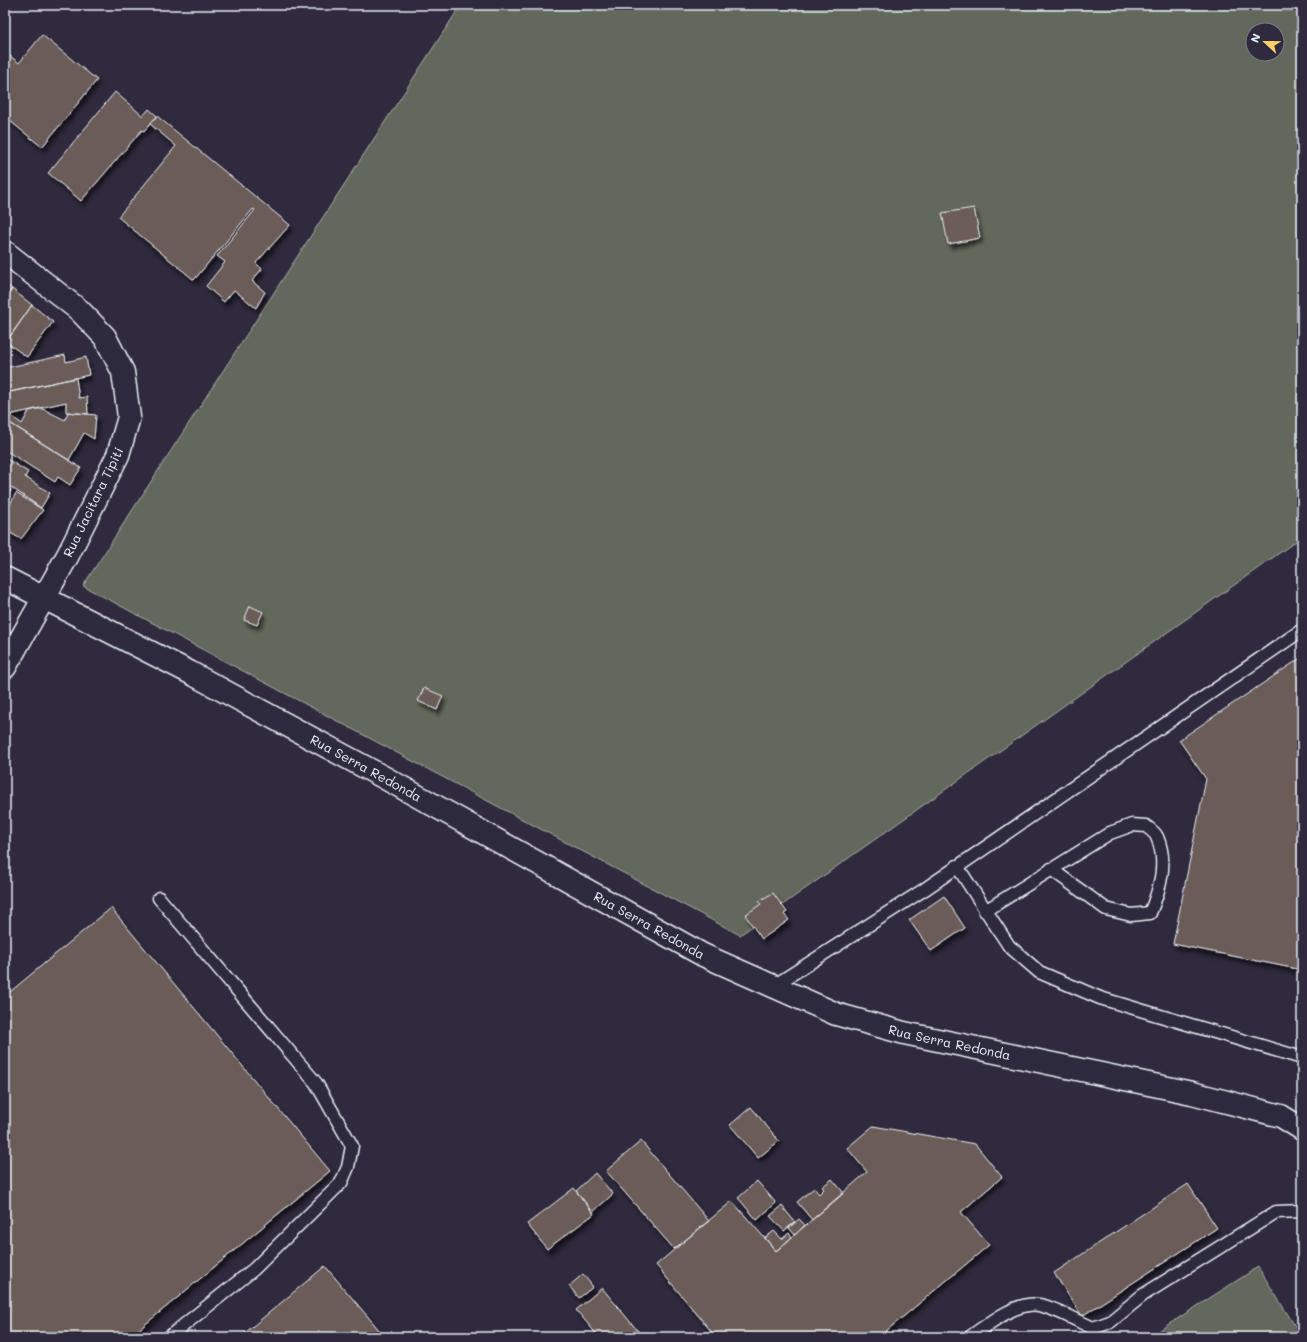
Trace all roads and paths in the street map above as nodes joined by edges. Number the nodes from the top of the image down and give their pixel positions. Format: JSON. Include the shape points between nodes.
{"nodes":[{"id":1,"x":5,"y":252,"type":"edge"},
{"id":2,"x":5,"y":578,"type":"edge"},
{"id":3,"x":44,"y":598,"type":"junction"},
{"id":4,"x":1302,"y":630,"type":"edge"},
{"id":5,"x":5,"y":667,"type":"edge"},
{"id":6,"x":957,"y":866,"type":"junction"},
{"id":7,"x":1051,"y":869,"type":"junction"},
{"id":8,"x":159,"y":898,"type":"dead end"},
{"id":9,"x":985,"y":911,"type":"junction"},
{"id":10,"x":772,"y":987,"type":"junction"},
{"id":11,"x":1302,"y":1058,"type":"edge"},
{"id":12,"x":1302,"y":1129,"type":"edge"},
{"id":13,"x":1302,"y":1211,"type":"edge"},
{"id":14,"x":169,"y":1337,"type":"edge"},
{"id":15,"x":970,"y":1337,"type":"edge"}],
"edges":[{"from":1,"to":3,"type":"street","name":"Rua Jacitara Tipiti","via":[[79,310],[105,337],[123,372],[129,417],[118,455]]},
{"from":2,"to":3,"type":"street","name":"Rua Serra Redonda"},
{"from":3,"to":5,"type":"street","name":"Rua Jacitara Tipiti"},
{"from":3,"to":10,"type":"street","name":"Rua Serra Redonda","via":[[189,672],[385,778],[703,955]]},
{"from":4,"to":6,"type":"lane"},
{"from":6,"to":9,"type":"lane"},
{"from":6,"to":10,"type":"lane","via":[[925,890]]},
{"from":7,"to":7,"type":"lane","via":[[1110,833],[1132,825],[1146,826],[1157,835],[1163,862],[1159,892],[1150,913],[1137,914],[1106,909]]},
{"from":7,"to":9,"type":"lane"},
{"from":8,"to":14,"type":"lane","via":[[316,1083],[352,1146],[341,1184],[254,1269]]},
{"from":9,"to":11,"type":"lane","via":[[1009,946],[1039,972],[1100,998]]},
{"from":10,"to":12,"type":"street","name":"Rua Serra Redonda","via":[[836,1014],[904,1033],[1192,1093],[1281,1116]]},
{"from":13,"to":15,"type":"lane","via":[[1276,1212],[1143,1295],[1110,1322],[1093,1328],[1038,1305],[1023,1306],[1000,1316]]}]}
